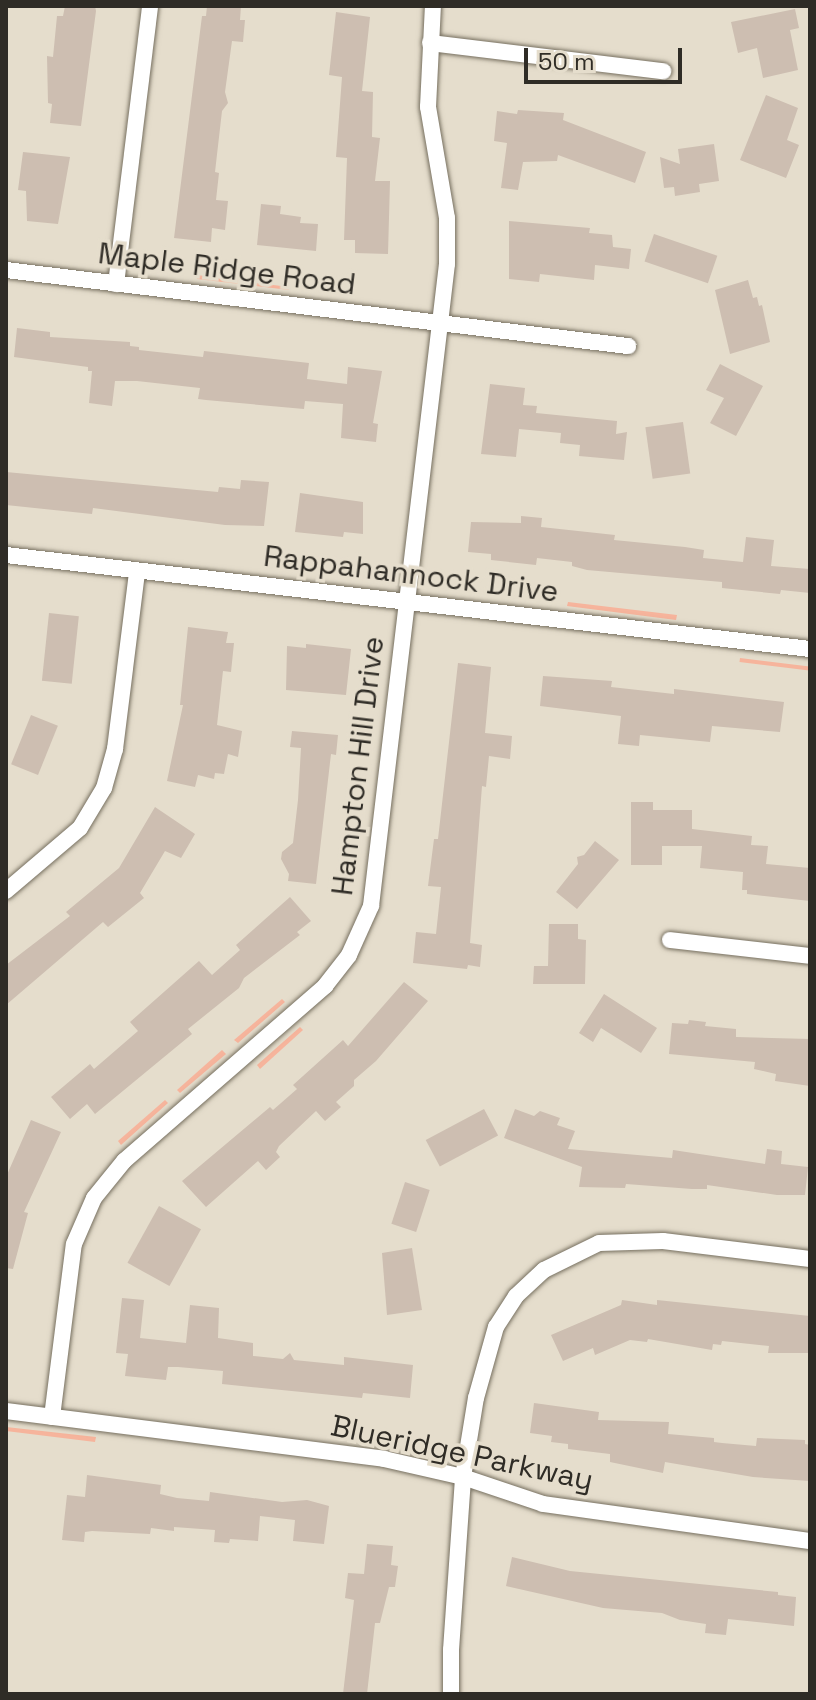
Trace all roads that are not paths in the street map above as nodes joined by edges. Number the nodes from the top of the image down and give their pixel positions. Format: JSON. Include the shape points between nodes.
{"nodes":[{"id":1,"x":150,"y":6,"type":"edge"},
{"id":2,"x":433,"y":6,"type":"edge"},
{"id":3,"x":430,"y":43,"type":"junction"},
{"id":4,"x":663,"y":71,"type":"dead end"},
{"id":5,"x":6,"y":270,"type":"edge"},
{"id":6,"x":116,"y":284,"type":"junction"},
{"id":7,"x":441,"y":324,"type":"junction"},
{"id":8,"x":628,"y":346,"type":"dead end"},
{"id":9,"x":6,"y":555,"type":"edge"},
{"id":10,"x":137,"y":572,"type":"junction"},
{"id":11,"x":407,"y":602,"type":"junction"},
{"id":12,"x":810,"y":649,"type":"edge"},
{"id":13,"x":6,"y":891,"type":"edge"},
{"id":14,"x":670,"y":940,"type":"dead end"},
{"id":15,"x":810,"y":956,"type":"edge"},
{"id":16,"x":810,"y":1259,"type":"edge"},
{"id":17,"x":6,"y":1411,"type":"edge"},
{"id":18,"x":52,"y":1417,"type":"junction"},
{"id":19,"x":463,"y":1477,"type":"junction"},
{"id":20,"x":810,"y":1541,"type":"edge"},
{"id":21,"x":451,"y":1694,"type":"edge"}],
"edges":[{"from":1,"to":6,"type":"street"},
{"from":2,"to":3,"type":"street","name":"Hampton Hill Drive"},
{"from":3,"to":4,"type":"street"},
{"from":3,"to":7,"type":"street","name":"Hampton Hill Drive","via":[[429,120],[447,218]]},
{"from":5,"to":6,"type":"street","name":"Maple Ridge Road"},
{"from":6,"to":7,"type":"street","name":"Maple Ridge Road"},
{"from":7,"to":8,"type":"street","name":"Maple Ridge Road"},
{"from":7,"to":11,"type":"street","name":"Hampton Hill Drive"},
{"from":9,"to":10,"type":"street","name":"Rappahannock Drive"},
{"from":10,"to":11,"type":"street","name":"Rappahannock Drive"},
{"from":10,"to":13,"type":"street","via":[[115,749],[104,788],[80,828]]},
{"from":11,"to":12,"type":"street","name":"Rappahannock Drive"},
{"from":11,"to":18,"type":"street","name":"Hampton Hill Drive","via":[[375,881],[364,927],[325,986],[124,1161],[94,1198],[74,1244]]},
{"from":14,"to":15,"type":"street"},
{"from":16,"to":19,"type":"street","via":[[663,1241],[599,1243],[544,1270],[516,1296],[496,1327],[476,1398]]},
{"from":17,"to":18,"type":"street","name":"Blueridge Parkway"},
{"from":18,"to":19,"type":"street","name":"Blueridge Parkway","via":[[384,1459]]},
{"from":19,"to":20,"type":"street","name":"Blueridge Parkway","via":[[543,1504]]},
{"from":19,"to":21,"type":"street"}]}
